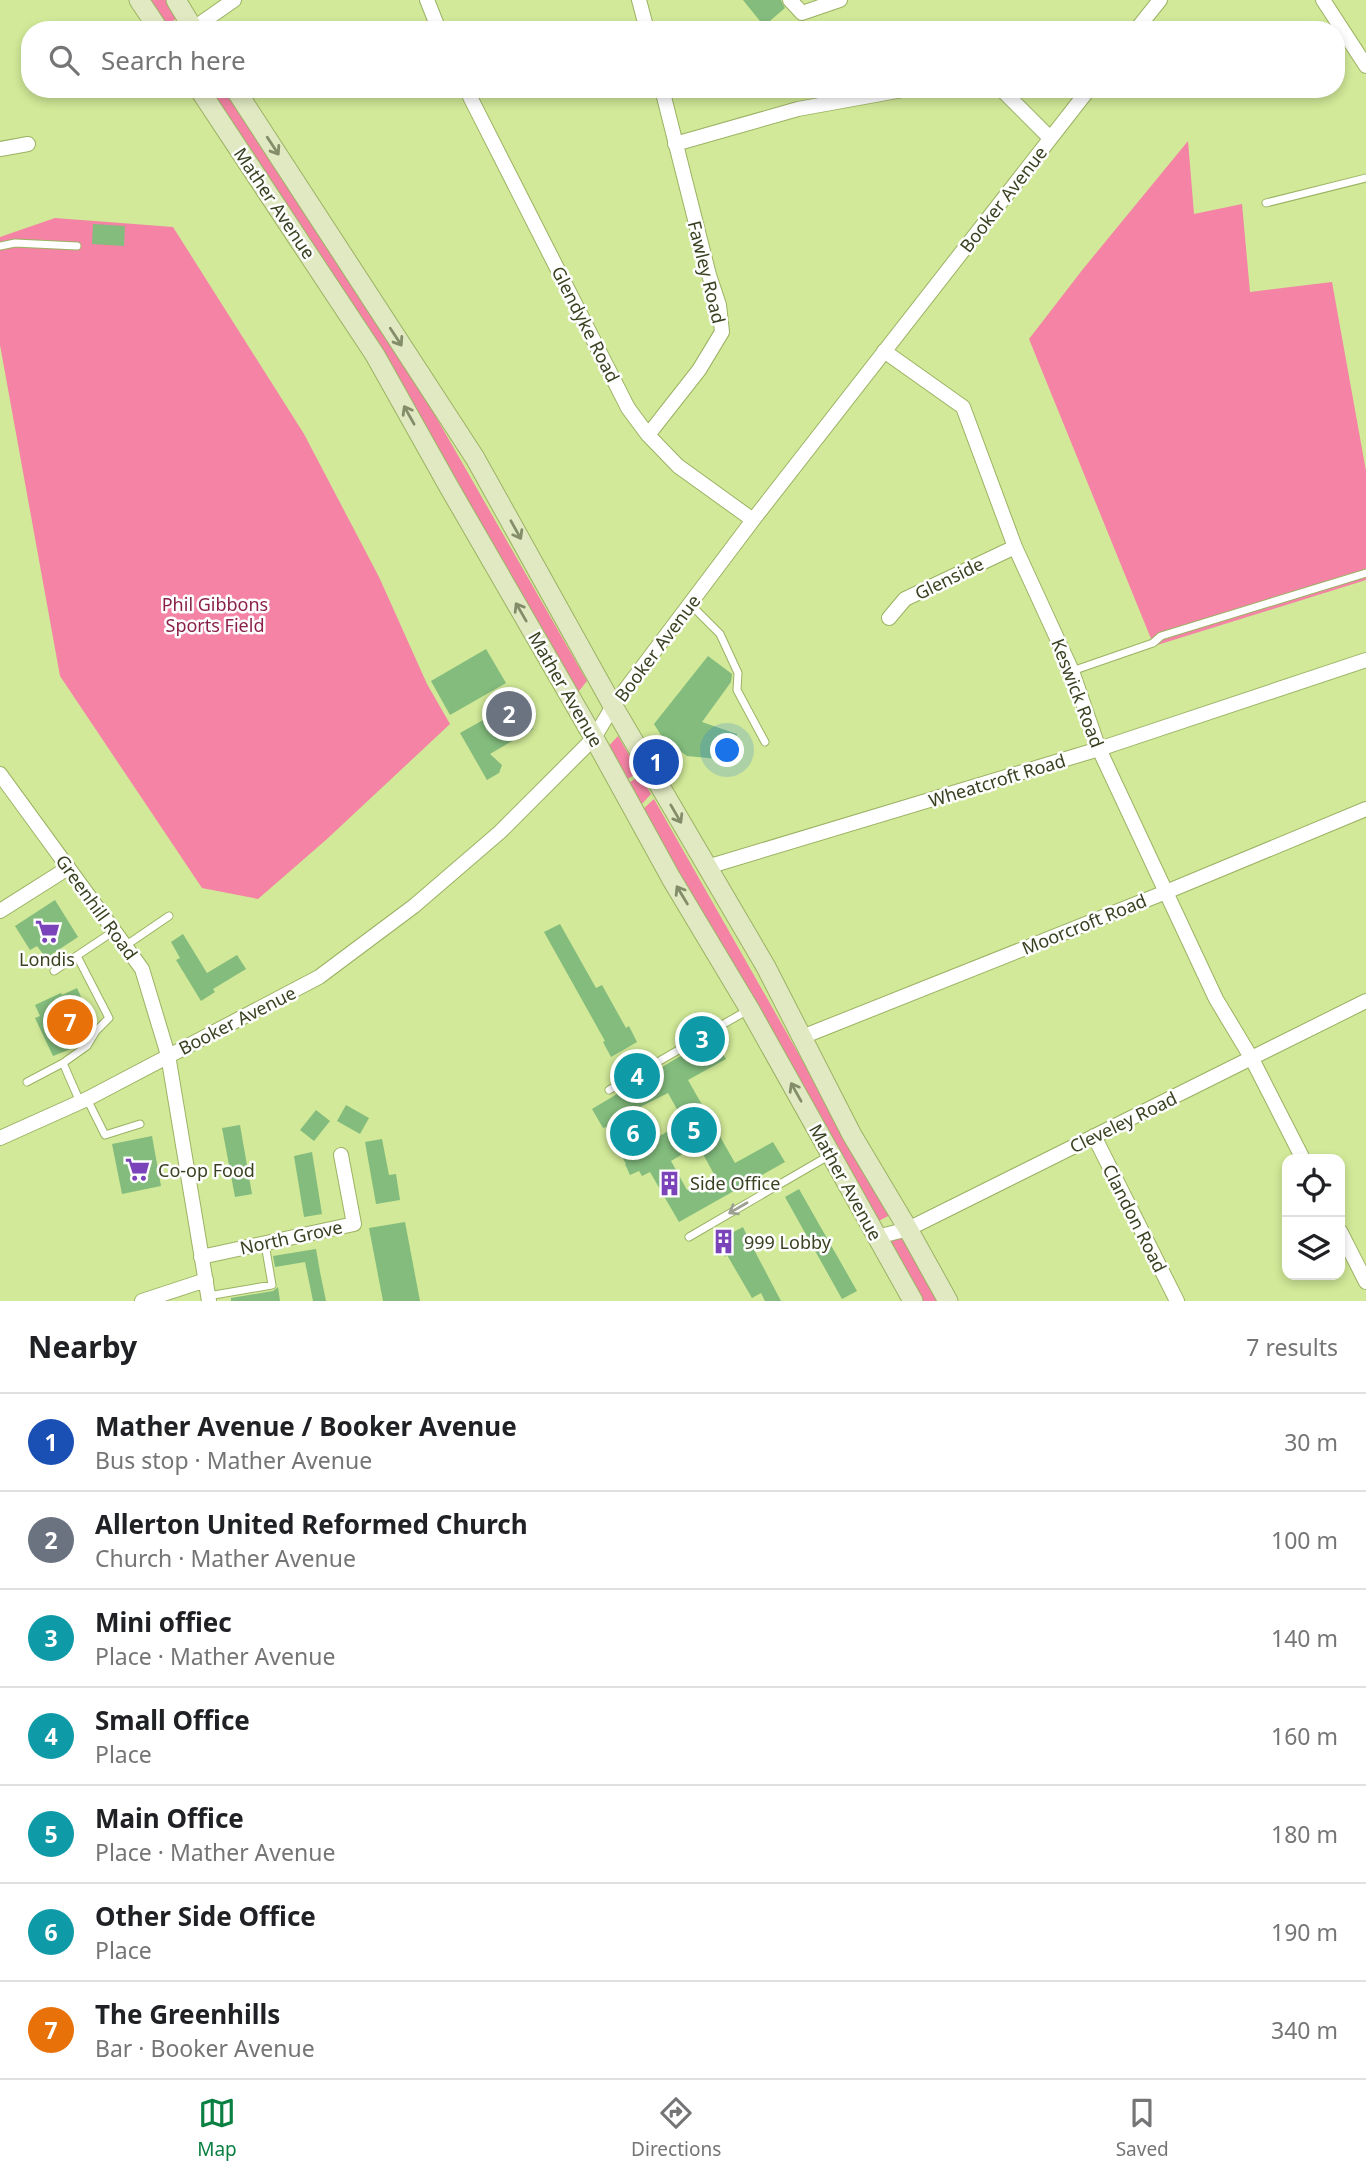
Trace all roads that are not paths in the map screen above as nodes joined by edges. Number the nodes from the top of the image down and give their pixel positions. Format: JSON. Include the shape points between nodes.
{"nodes":[{"id":1,"x":139,"y":0,"type":"edge"},
{"id":2,"x":176,"y":0,"type":"edge"},
{"id":3,"x":234,"y":0,"type":"edge"},
{"id":4,"x":427,"y":0,"type":"edge"},
{"id":5,"x":639,"y":0,"type":"edge"},
{"id":6,"x":790,"y":0,"type":"edge"},
{"id":7,"x":840,"y":0,"type":"edge"},
{"id":8,"x":1160,"y":0,"type":"edge"},
{"id":9,"x":1323,"y":0,"type":"edge"},
{"id":10,"x":153,"y":21,"type":"edge"},
{"id":11,"x":188,"y":21,"type":"edge"},
{"id":12,"x":204,"y":21,"type":"edge"},
{"id":13,"x":435,"y":21,"type":"edge"},
{"id":14,"x":645,"y":21,"type":"edge"},
{"id":15,"x":1143,"y":21,"type":"edge"},
{"id":16,"x":1337,"y":21,"type":"edge"},
{"id":17,"x":1345,"y":34,"type":"edge"},
{"id":18,"x":1366,"y":66,"type":"edge"},
{"id":19,"x":205,"y":98,"type":"edge"},
{"id":20,"x":241,"y":98,"type":"edge"},
{"id":21,"x":471,"y":98,"type":"edge"},
{"id":22,"x":664,"y":98,"type":"edge"},
{"id":23,"x":858,"y":98,"type":"edge"},
{"id":24,"x":1010,"y":98,"type":"edge"},
{"id":25,"x":1082,"y":98,"type":"edge"},
{"id":26,"x":1050,"y":138,"type":"junction"},
{"id":27,"x":29,"y":144,"type":"dead end"},
{"id":28,"x":675,"y":144,"type":"junction"},
{"id":29,"x":0,"y":149,"type":"edge"},
{"id":30,"x":1366,"y":178,"type":"edge"},
{"id":31,"x":1266,"y":203,"type":"dead end"},
{"id":32,"x":0,"y":246,"type":"edge"},
{"id":33,"x":77,"y":246,"type":"dead end"},
{"id":34,"x":884,"y":351,"type":"junction"},
{"id":35,"x":648,"y":435,"type":"junction"},
{"id":36,"x":753,"y":520,"type":"junction"},
{"id":37,"x":1015,"y":547,"type":"junction"},
{"id":38,"x":1366,"y":573,"type":"edge"},
{"id":39,"x":690,"y":604,"type":"junction"},
{"id":40,"x":889,"y":618,"type":"dead end"},
{"id":41,"x":1366,"y":660,"type":"edge"},
{"id":42,"x":1072,"y":671,"type":"junction"},
{"id":43,"x":613,"y":706,"type":"junction"},
{"id":44,"x":594,"y":737,"type":"junction"},
{"id":45,"x":765,"y":742,"type":"dead end"},
{"id":46,"x":1099,"y":749,"type":"junction"},
{"id":47,"x":0,"y":774,"type":"edge"},
{"id":48,"x":1366,"y":808,"type":"edge"},
{"id":49,"x":68,"y":867,"type":"junction"},
{"id":50,"x":707,"y":867,"type":"junction"},
{"id":51,"x":1166,"y":891,"type":"junction"},
{"id":52,"x":0,"y":911,"type":"edge"},
{"id":53,"x":169,"y":916,"type":"dead end"},
{"id":54,"x":114,"y":931,"type":"junction"},
{"id":55,"x":125,"y":946,"type":"junction"},
{"id":56,"x":77,"y":956,"type":"junction"},
{"id":57,"x":54,"y":971,"type":"dead end"},
{"id":58,"x":1366,"y":1001,"type":"edge"},
{"id":59,"x":750,"y":1010,"type":"junction"},
{"id":60,"x":802,"y":1037,"type":"junction"},
{"id":61,"x":169,"y":1055,"type":"junction"},
{"id":62,"x":1252,"y":1059,"type":"junction"},
{"id":63,"x":62,"y":1063,"type":"junction"},
{"id":64,"x":27,"y":1082,"type":"dead end"},
{"id":65,"x":609,"y":1090,"type":"dead end"},
{"id":66,"x":84,"y":1100,"type":"junction"},
{"id":67,"x":140,"y":1124,"type":"dead end"},
{"id":68,"x":1094,"y":1136,"type":"junction"},
{"id":69,"x":0,"y":1138,"type":"edge"},
{"id":70,"x":830,"y":1154,"type":"junction"},
{"id":71,"x":1301,"y":1154,"type":"edge"},
{"id":72,"x":341,"y":1155,"type":"dead end"},
{"id":73,"x":908,"y":1228,"type":"junction"},
{"id":74,"x":689,"y":1237,"type":"dead end"},
{"id":75,"x":877,"y":1237,"type":"junction"},
{"id":76,"x":1345,"y":1240,"type":"edge"},
{"id":77,"x":265,"y":1243,"type":"junction"},
{"id":78,"x":201,"y":1256,"type":"junction"},
{"id":79,"x":206,"y":1280,"type":"junction"},
{"id":80,"x":1366,"y":1282,"type":"edge"},
{"id":81,"x":209,"y":1298,"type":"edge"},
{"id":82,"x":142,"y":1301,"type":"edge"},
{"id":83,"x":914,"y":1301,"type":"edge"},
{"id":84,"x":948,"y":1301,"type":"edge"},
{"id":85,"x":1177,"y":1301,"type":"edge"}],
"edges":[{"from":1,"to":10,"type":"main road"},
{"from":2,"to":11,"type":"main road"},
{"from":3,"to":12,"type":"street"},
{"from":4,"to":13,"type":"street"},
{"from":5,"to":14,"type":"street"},
{"from":6,"to":7,"type":"street","via":[[802,13]]},
{"from":8,"to":15,"type":"street"},
{"from":9,"to":16,"type":"street"},
{"from":17,"to":18,"type":"street"},
{"from":44,"to":19,"type":"main road","name":"Mather Avenue","one_way":true,"via":[[375,355]]},
{"from":20,"to":43,"type":"main road","name":"Mather Avenue","one_way":true,"via":[[475,457]]},
{"from":21,"to":35,"type":"street","name":"Glendyke Road","via":[[628,408]]},
{"from":22,"to":28,"type":"street","name":"Fawley Road"},
{"from":23,"to":28,"type":"street","via":[[798,109]]},
{"from":24,"to":26,"type":"street"},
{"from":25,"to":26,"type":"street","name":"Booker Avenue"},
{"from":26,"to":34,"type":"street","name":"Booker Avenue"},
{"from":27,"to":29,"type":"street"},
{"from":28,"to":35,"type":"street","name":"Fawley Road","via":[[719,305],[722,332]]},
{"from":30,"to":31,"type":"lane"},
{"from":32,"to":33,"type":"lane"},
{"from":34,"to":36,"type":"street","name":"Booker Avenue"},
{"from":34,"to":37,"type":"street","name":"Keswick Road","via":[[963,407]]},
{"from":35,"to":36,"type":"street","name":"Glendyke Road","via":[[678,466]]},
{"from":36,"to":39,"type":"street","name":"Booker Avenue"},
{"from":37,"to":40,"type":"street","name":"Glenside","via":[[905,599]]},
{"from":37,"to":42,"type":"street","name":"Keswick Road"},
{"from":38,"to":42,"type":"lane","via":[[1161,636],[1153,643]]},
{"from":39,"to":43,"type":"street","name":"Booker Avenue"},
{"from":39,"to":45,"type":"lane","via":[[720,634],[738,673],[737,690]]},
{"from":41,"to":46,"type":"street","name":"Wheatcroft Road"},
{"from":42,"to":46,"type":"street","name":"Keswick Road"},
{"from":43,"to":44,"type":"street","name":"Booker Avenue"},
{"from":43,"to":50,"type":"main road","name":"Mather Avenue","one_way":true},
{"from":59,"to":44,"type":"main road","name":"Mather Avenue","one_way":true},
{"from":44,"to":61,"type":"street","name":"Booker Avenue","via":[[500,832],[414,906],[319,977]]},
{"from":46,"to":50,"type":"street","name":"Wheatcroft Road"},
{"from":46,"to":51,"type":"street","name":"Keswick Road"},
{"from":47,"to":49,"type":"street","name":"Greenhill Road"},
{"from":48,"to":51,"type":"street","name":"Moorcroft Road"},
{"from":49,"to":52,"type":"street"},
{"from":49,"to":54,"type":"street","name":"Greenhill Road"},
{"from":50,"to":60,"type":"main road","name":"Mather Avenue"},
{"from":51,"to":60,"type":"street","name":"Moorcroft Road"},
{"from":51,"to":62,"type":"street","name":"Keswick Road","via":[[1216,999]]},
{"from":53,"to":55,"type":"lane"},
{"from":54,"to":55,"type":"street","name":"Greenhill Road"},
{"from":54,"to":56,"type":"lane"},
{"from":55,"to":61,"type":"street","name":"Greenhill Road","via":[[142,970]]},
{"from":56,"to":57,"type":"lane"},
{"from":56,"to":63,"type":"lane","via":[[109,1017],[87,1046]]},
{"from":58,"to":62,"type":"street","name":"Cleveley Road"},
{"from":59,"to":65,"type":"lane"},
{"from":70,"to":59,"type":"main road","name":"Mather Avenue","one_way":true},
{"from":60,"to":73,"type":"main road","name":"Mather Avenue","via":[[852,1135]]},
{"from":61,"to":66,"type":"street","name":"Booker Avenue"},
{"from":61,"to":78,"type":"street","name":"Greenhill Road"},
{"from":62,"to":68,"type":"street","name":"Cleveley Road"},
{"from":62,"to":71,"type":"street","name":"Keswick Road"},
{"from":63,"to":64,"type":"lane"},
{"from":63,"to":66,"type":"lane"},
{"from":66,"to":67,"type":"lane","via":[[105,1135]]},
{"from":66,"to":69,"type":"street","name":"Booker Avenue"},
{"from":68,"to":73,"type":"street","name":"Cleveley Road"},
{"from":68,"to":85,"type":"street","name":"Clandon Road"},
{"from":70,"to":74,"type":"lane","one_way":true},
{"from":70,"to":75,"type":"main road","name":"Mather Avenue"},
{"from":72,"to":77,"type":"street","name":"North Grove","via":[[354,1224]]},
{"from":73,"to":75,"type":"street","name":"Cleveley Road"},
{"from":73,"to":84,"type":"main road","name":"Mather Avenue"},
{"from":75,"to":83,"type":"main road","name":"Mather Avenue"},
{"from":76,"to":80,"type":"street"},
{"from":77,"to":78,"type":"street","name":"North Grove"},
{"from":77,"to":81,"type":"lane","via":[[272,1285]]},
{"from":78,"to":79,"type":"street","name":"Greenhill Road"},
{"from":79,"to":81,"type":"street","name":"Greenhill Road"},
{"from":79,"to":82,"type":"street"}]}
